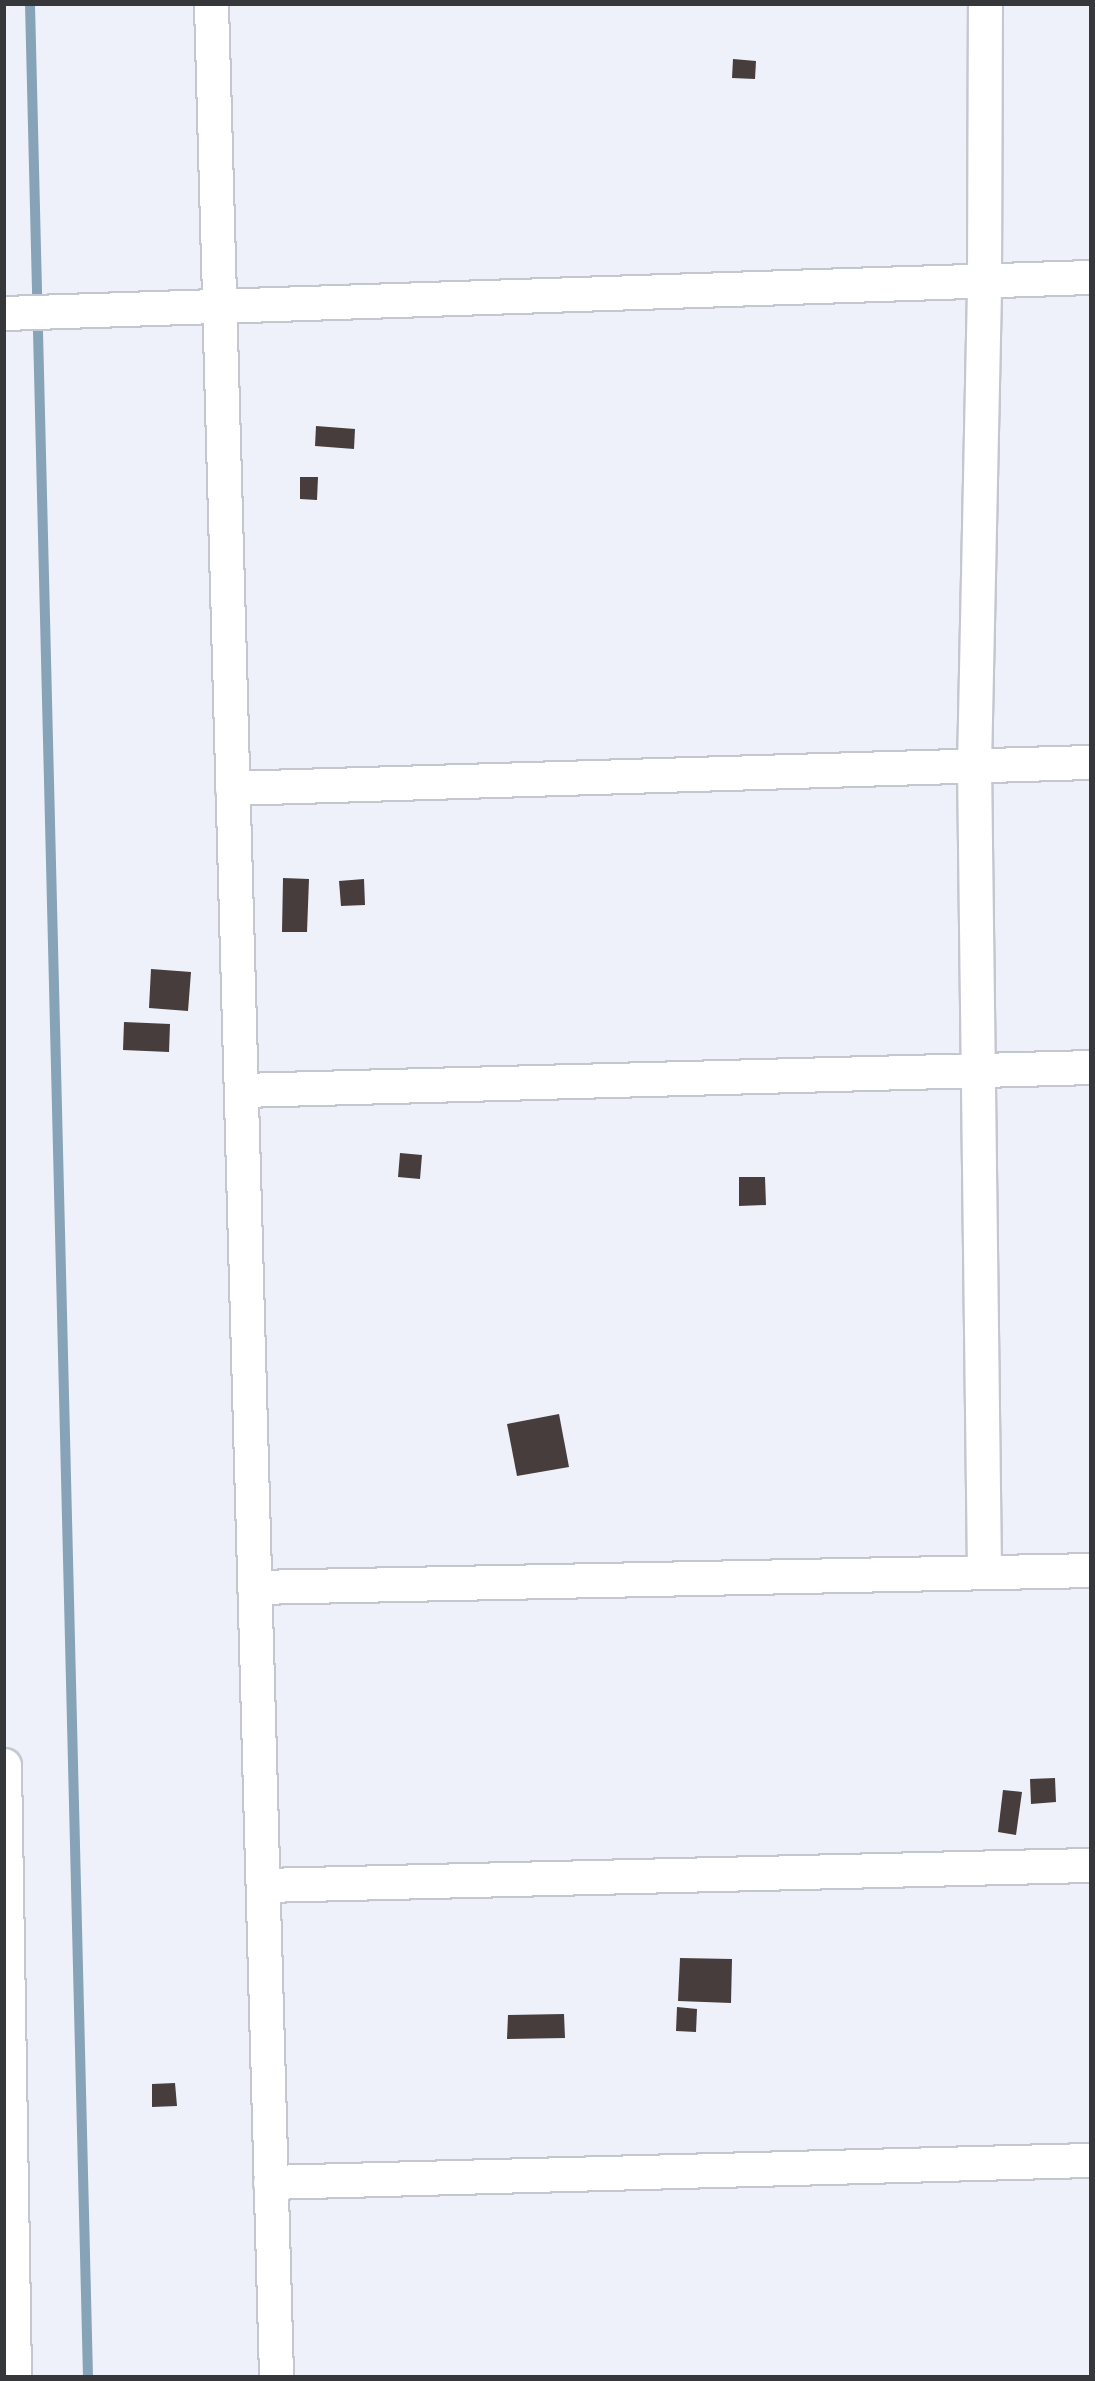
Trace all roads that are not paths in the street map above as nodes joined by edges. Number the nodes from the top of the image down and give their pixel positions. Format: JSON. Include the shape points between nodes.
{"nodes":[{"id":1,"x":211,"y":4,"type":"edge"},
{"id":2,"x":985,"y":4,"type":"edge"},
{"id":3,"x":1090,"y":277,"type":"edge"},
{"id":4,"x":984,"y":279,"type":"junction"},
{"id":5,"x":218,"y":305,"type":"junction"},
{"id":6,"x":4,"y":313,"type":"edge"},
{"id":7,"x":1090,"y":762,"type":"edge"},
{"id":8,"x":974,"y":766,"type":"junction"},
{"id":9,"x":232,"y":788,"type":"junction"},
{"id":10,"x":1090,"y":1067,"type":"edge"},
{"id":11,"x":980,"y":1071,"type":"junction"},
{"id":12,"x":242,"y":1090,"type":"junction"},
{"id":13,"x":1090,"y":1570,"type":"edge"},
{"id":14,"x":984,"y":1571,"type":"junction"},
{"id":15,"x":254,"y":1587,"type":"junction"},
{"id":16,"x":4,"y":1765,"type":"edge"},
{"id":17,"x":1090,"y":1865,"type":"edge"},
{"id":18,"x":264,"y":1886,"type":"junction"},
{"id":19,"x":5,"y":1900,"type":"edge"},
{"id":20,"x":1090,"y":2160,"type":"edge"},
{"id":21,"x":270,"y":2182,"type":"junction"},
{"id":22,"x":8,"y":2183,"type":"edge"},
{"id":23,"x":14,"y":2376,"type":"edge"},
{"id":24,"x":276,"y":2376,"type":"edge"}],
"edges":[{"from":1,"to":5,"type":"street"},
{"from":2,"to":4,"type":"street"},
{"from":3,"to":4,"type":"street"},
{"from":4,"to":5,"type":"street"},
{"from":4,"to":8,"type":"street"},
{"from":5,"to":6,"type":"street"},
{"from":5,"to":9,"type":"street"},
{"from":7,"to":8,"type":"street"},
{"from":8,"to":9,"type":"street"},
{"from":8,"to":11,"type":"street"},
{"from":9,"to":12,"type":"street"},
{"from":10,"to":11,"type":"street"},
{"from":11,"to":12,"type":"street"},
{"from":11,"to":14,"type":"street"},
{"from":12,"to":15,"type":"street"},
{"from":13,"to":14,"type":"street"},
{"from":14,"to":15,"type":"street"},
{"from":15,"to":18,"type":"street"},
{"from":16,"to":19,"type":"street"},
{"from":17,"to":18,"type":"street"},
{"from":18,"to":21,"type":"street"},
{"from":19,"to":22,"type":"street"},
{"from":20,"to":21,"type":"street"},
{"from":21,"to":24,"type":"street"},
{"from":22,"to":23,"type":"street"}]}
